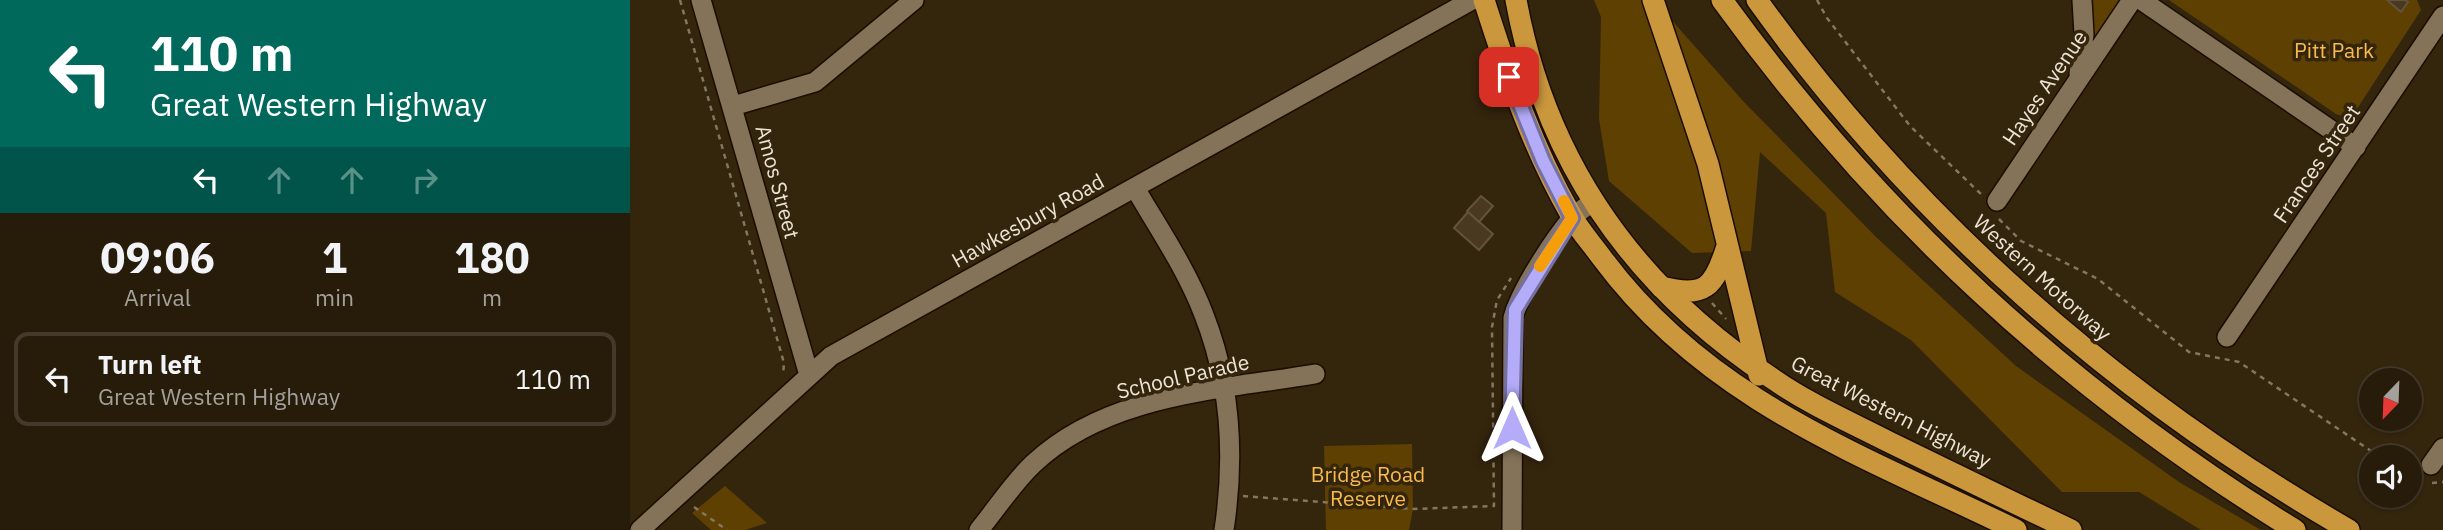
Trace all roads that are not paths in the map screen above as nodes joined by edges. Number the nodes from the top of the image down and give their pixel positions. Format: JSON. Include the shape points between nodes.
{"nodes":[{"id":1,"x":701,"y":0,"type":"edge"},
{"id":2,"x":914,"y":0,"type":"edge"},
{"id":3,"x":1472,"y":0,"type":"edge"},
{"id":4,"x":1484,"y":0,"type":"edge"},
{"id":5,"x":1516,"y":0,"type":"edge"},
{"id":6,"x":1653,"y":0,"type":"edge"},
{"id":7,"x":1722,"y":0,"type":"edge"},
{"id":8,"x":1757,"y":0,"type":"edge"},
{"id":9,"x":2082,"y":0,"type":"edge"},
{"id":10,"x":2132,"y":0,"type":"edge"},
{"id":11,"x":2141,"y":0,"type":"edge"},
{"id":12,"x":2443,"y":16,"type":"edge"},
{"id":13,"x":2078,"y":79,"type":"junction"},
{"id":14,"x":733,"y":106,"type":"junction"},
{"id":15,"x":2356,"y":147,"type":"junction"},
{"id":16,"x":1136,"y":188,"type":"junction"},
{"id":17,"x":1592,"y":202,"type":"junction"},
{"id":18,"x":1994,"y":207,"type":"road end"},
{"id":19,"x":1572,"y":218,"type":"junction"},
{"id":20,"x":1728,"y":244,"type":"junction"},
{"id":21,"x":1661,"y":287,"type":"junction"},
{"id":22,"x":2227,"y":337,"type":"dead end"},
{"id":23,"x":1756,"y":368,"type":"junction"},
{"id":24,"x":1315,"y":374,"type":"dead end"},
{"id":25,"x":809,"y":375,"type":"junction"},
{"id":26,"x":1224,"y":389,"type":"junction"},
{"id":27,"x":1845,"y":448,"type":"junction"},
{"id":28,"x":2443,"y":448,"type":"edge"},
{"id":29,"x":2431,"y":465,"type":"dead end"},
{"id":30,"x":639,"y":530,"type":"edge"},
{"id":31,"x":979,"y":530,"type":"edge"},
{"id":32,"x":1224,"y":530,"type":"edge"},
{"id":33,"x":1512,"y":530,"type":"edge"},
{"id":34,"x":2017,"y":530,"type":"edge"},
{"id":35,"x":2071,"y":530,"type":"edge"},
{"id":36,"x":2295,"y":530,"type":"edge"},
{"id":37,"x":2349,"y":530,"type":"edge"}],
"edges":[{"from":1,"to":14,"type":"street","name":"Amos Street"},
{"from":2,"to":14,"type":"street","via":[[815,82]]},
{"from":3,"to":16,"type":"street","name":"Hawkesbury Road"},
{"from":4,"to":19,"type":"highway","via":[[1517,103]]},
{"from":5,"to":17,"type":"highway","name":"Great Western Highway","via":[[1544,102]]},
{"from":6,"to":20,"type":"highway","via":[[1701,141]]},
{"from":7,"to":36,"type":"highway","via":[[1844,156],[1966,282],[2111,405],[2190,463]]},
{"from":8,"to":37,"type":"highway","name":"Western Motorway","via":[[1885,160],[2041,314],[2187,428]]},
{"from":9,"to":13,"type":"street","via":[[2084,34]]},
{"from":10,"to":13,"type":"street","name":"Hayes Avenue"},
{"from":11,"to":15,"type":"street"},
{"from":12,"to":15,"type":"street","name":"Frances Street"},
{"from":13,"to":18,"type":"street","name":"Hayes Avenue"},
{"from":14,"to":25,"type":"street","name":"Amos Street"},
{"from":15,"to":22,"type":"street","name":"Frances Street"},
{"from":16,"to":25,"type":"street","name":"Hawkesbury Road","via":[[831,356]]},
{"from":16,"to":26,"type":"street","via":[[1204,314]]},
{"from":17,"to":19,"type":"street"},
{"from":17,"to":21,"type":"highway","name":"Great Western Highway"},
{"from":19,"to":27,"type":"highway","via":[[1632,295],[1705,365],[1793,422]]},
{"from":19,"to":33,"type":"street","via":[[1520,299],[1513,318]]},
{"from":20,"to":21,"type":"highway","via":[[1718,275],[1700,291]]},
{"from":20,"to":23,"type":"highway"},
{"from":21,"to":23,"type":"highway","name":"Great Western Highway","via":[[1716,339]]},
{"from":23,"to":27,"type":"highway","via":[[1780,401]]},
{"from":23,"to":35,"type":"highway","name":"Great Western Highway","via":[[1829,411]]},
{"from":24,"to":26,"type":"street","name":"School Parade"},
{"from":25,"to":30,"type":"street","name":"Hawkesbury Road"},
{"from":26,"to":31,"type":"street","name":"School Parade","via":[[1140,405],[1077,433],[1032,465]]},
{"from":26,"to":32,"type":"street","via":[[1230,494]]},
{"from":27,"to":34,"type":"highway"},
{"from":28,"to":29,"type":"street"}]}
